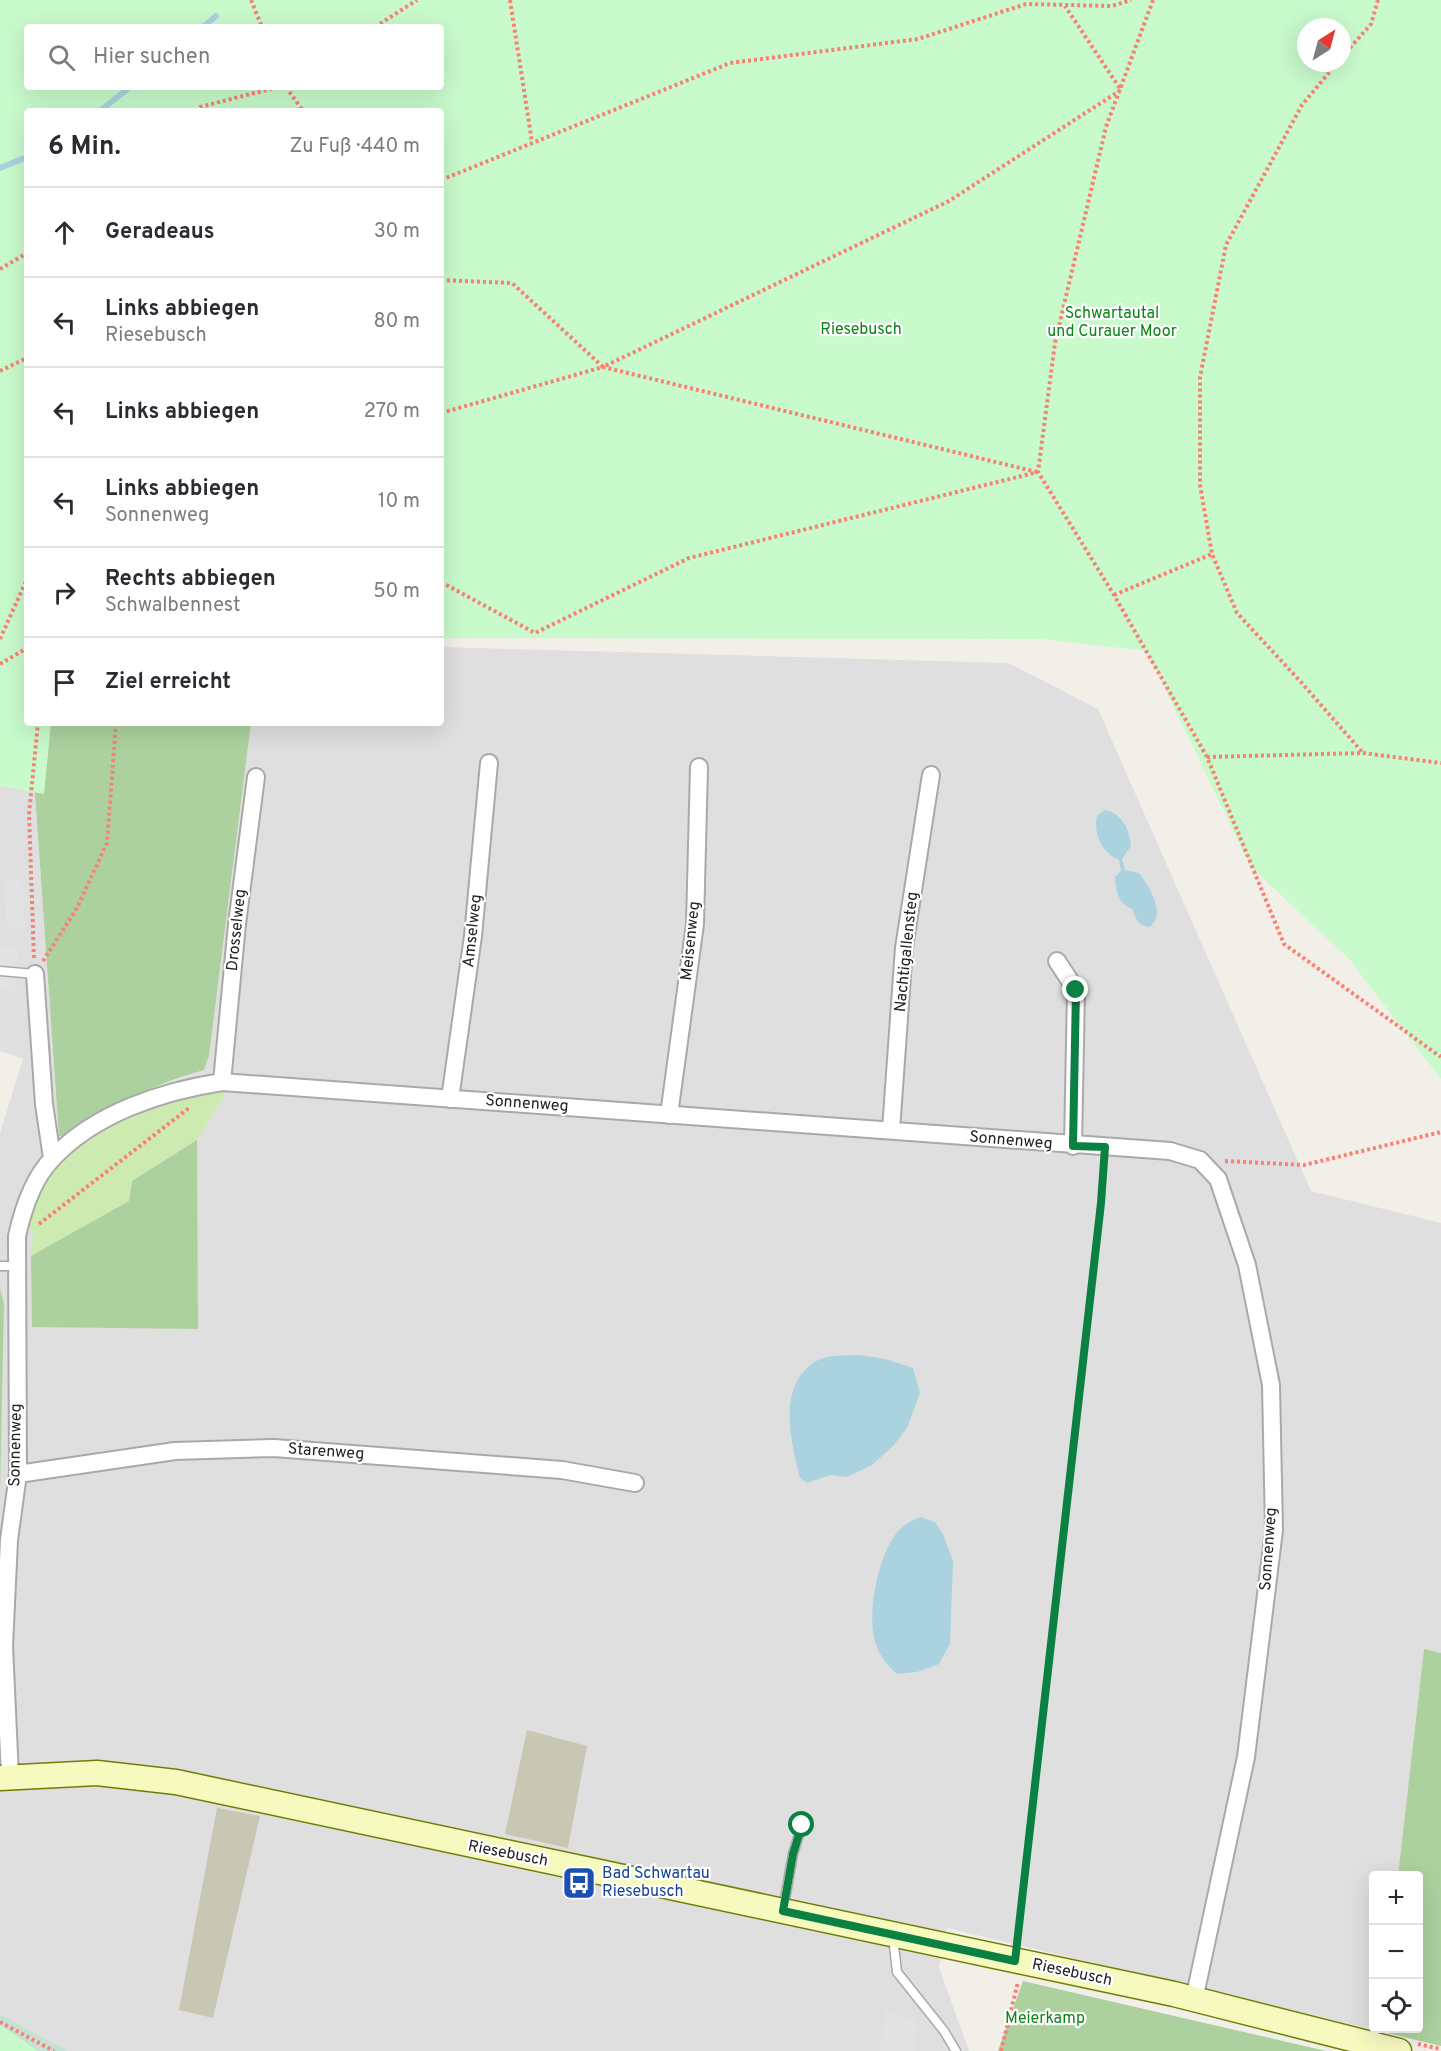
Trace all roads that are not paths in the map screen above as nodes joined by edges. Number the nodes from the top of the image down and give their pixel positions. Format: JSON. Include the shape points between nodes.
{"nodes":[{"id":1,"x":489,"y":763,"type":"dead end"},
{"id":2,"x":699,"y":767,"type":"dead end"},
{"id":3,"x":931,"y":775,"type":"dead end"},
{"id":4,"x":256,"y":777,"type":"dead end"},
{"id":5,"x":1057,"y":961,"type":"dead end"},
{"id":6,"x":0,"y":971,"type":"edge"},
{"id":7,"x":35,"y":974,"type":"joint"},
{"id":8,"x":222,"y":1082,"type":"junction"},
{"id":9,"x":450,"y":1099,"type":"junction"},
{"id":10,"x":669,"y":1115,"type":"junction"},
{"id":11,"x":891,"y":1130,"type":"junction"},
{"id":12,"x":1073,"y":1146,"type":"junction"},
{"id":13,"x":52,"y":1158,"type":"junction"},
{"id":14,"x":8,"y":1266,"type":"edge"},
{"id":15,"x":18,"y":1474,"type":"junction"},
{"id":16,"x":635,"y":1483,"type":"dead end"},
{"id":17,"x":2,"y":1645,"type":"edge"},
{"id":18,"x":5,"y":1777,"type":"edge"},
{"id":19,"x":802,"y":1825,"type":"dead end"},
{"id":20,"x":783,"y":1911,"type":"junction"},
{"id":21,"x":892,"y":1934,"type":"junction"},
{"id":22,"x":1194,"y":2000,"type":"junction"},
{"id":23,"x":956,"y":2051,"type":"edge"},
{"id":24,"x":1399,"y":2051,"type":"edge"}],
"edges":[{"from":1,"to":9,"type":"street","name":"Amselweg","via":[[473,936]]},
{"from":2,"to":10,"type":"street","name":"Meisenweg","via":[[695,924]]},
{"from":3,"to":11,"type":"street","name":"Nachtigallensteg","via":[[904,948]]},
{"from":4,"to":8,"type":"street","name":"Drosselweg"},
{"from":5,"to":12,"type":"street","via":[[1076,990]]},
{"from":6,"to":7,"type":"lane"},
{"from":7,"to":13,"type":"street"},
{"from":8,"to":9,"type":"street","name":"Sonnenweg"},
{"from":8,"to":13,"type":"street","name":"Sonnenweg","via":[[186,1087],[140,1103],[93,1126]]},
{"from":9,"to":10,"type":"street","name":"Sonnenweg"},
{"from":10,"to":11,"type":"street","name":"Sonnenweg"},
{"from":11,"to":12,"type":"street","name":"Sonnenweg"},
{"from":12,"to":22,"type":"street","name":"Sonnenweg","via":[[1170,1151],[1200,1160],[1218,1179],[1247,1265],[1270,1385],[1274,1530],[1246,1757]]},
{"from":13,"to":14,"type":"street","name":"Sonnenweg","via":[[25,1206]]},
{"from":14,"to":15,"type":"street","name":"Sonnenweg"},
{"from":15,"to":16,"type":"street","name":"Starenweg","via":[[175,1451],[274,1448],[562,1470]]},
{"from":15,"to":17,"type":"street","name":"Sonnenweg"},
{"from":17,"to":18,"type":"street","name":"Sonnenweg"},
{"from":18,"to":20,"type":"main road","name":"Riesebusch","via":[[97,1773],[176,1782]]},
{"from":19,"to":20,"type":"lane"},
{"from":20,"to":21,"type":"main road","name":"Riesebusch"},
{"from":21,"to":22,"type":"main road","name":"Riesebusch"},
{"from":21,"to":23,"type":"lane","via":[[897,1972]]},
{"from":22,"to":24,"type":"main road","name":"Riesebusch"}]}
